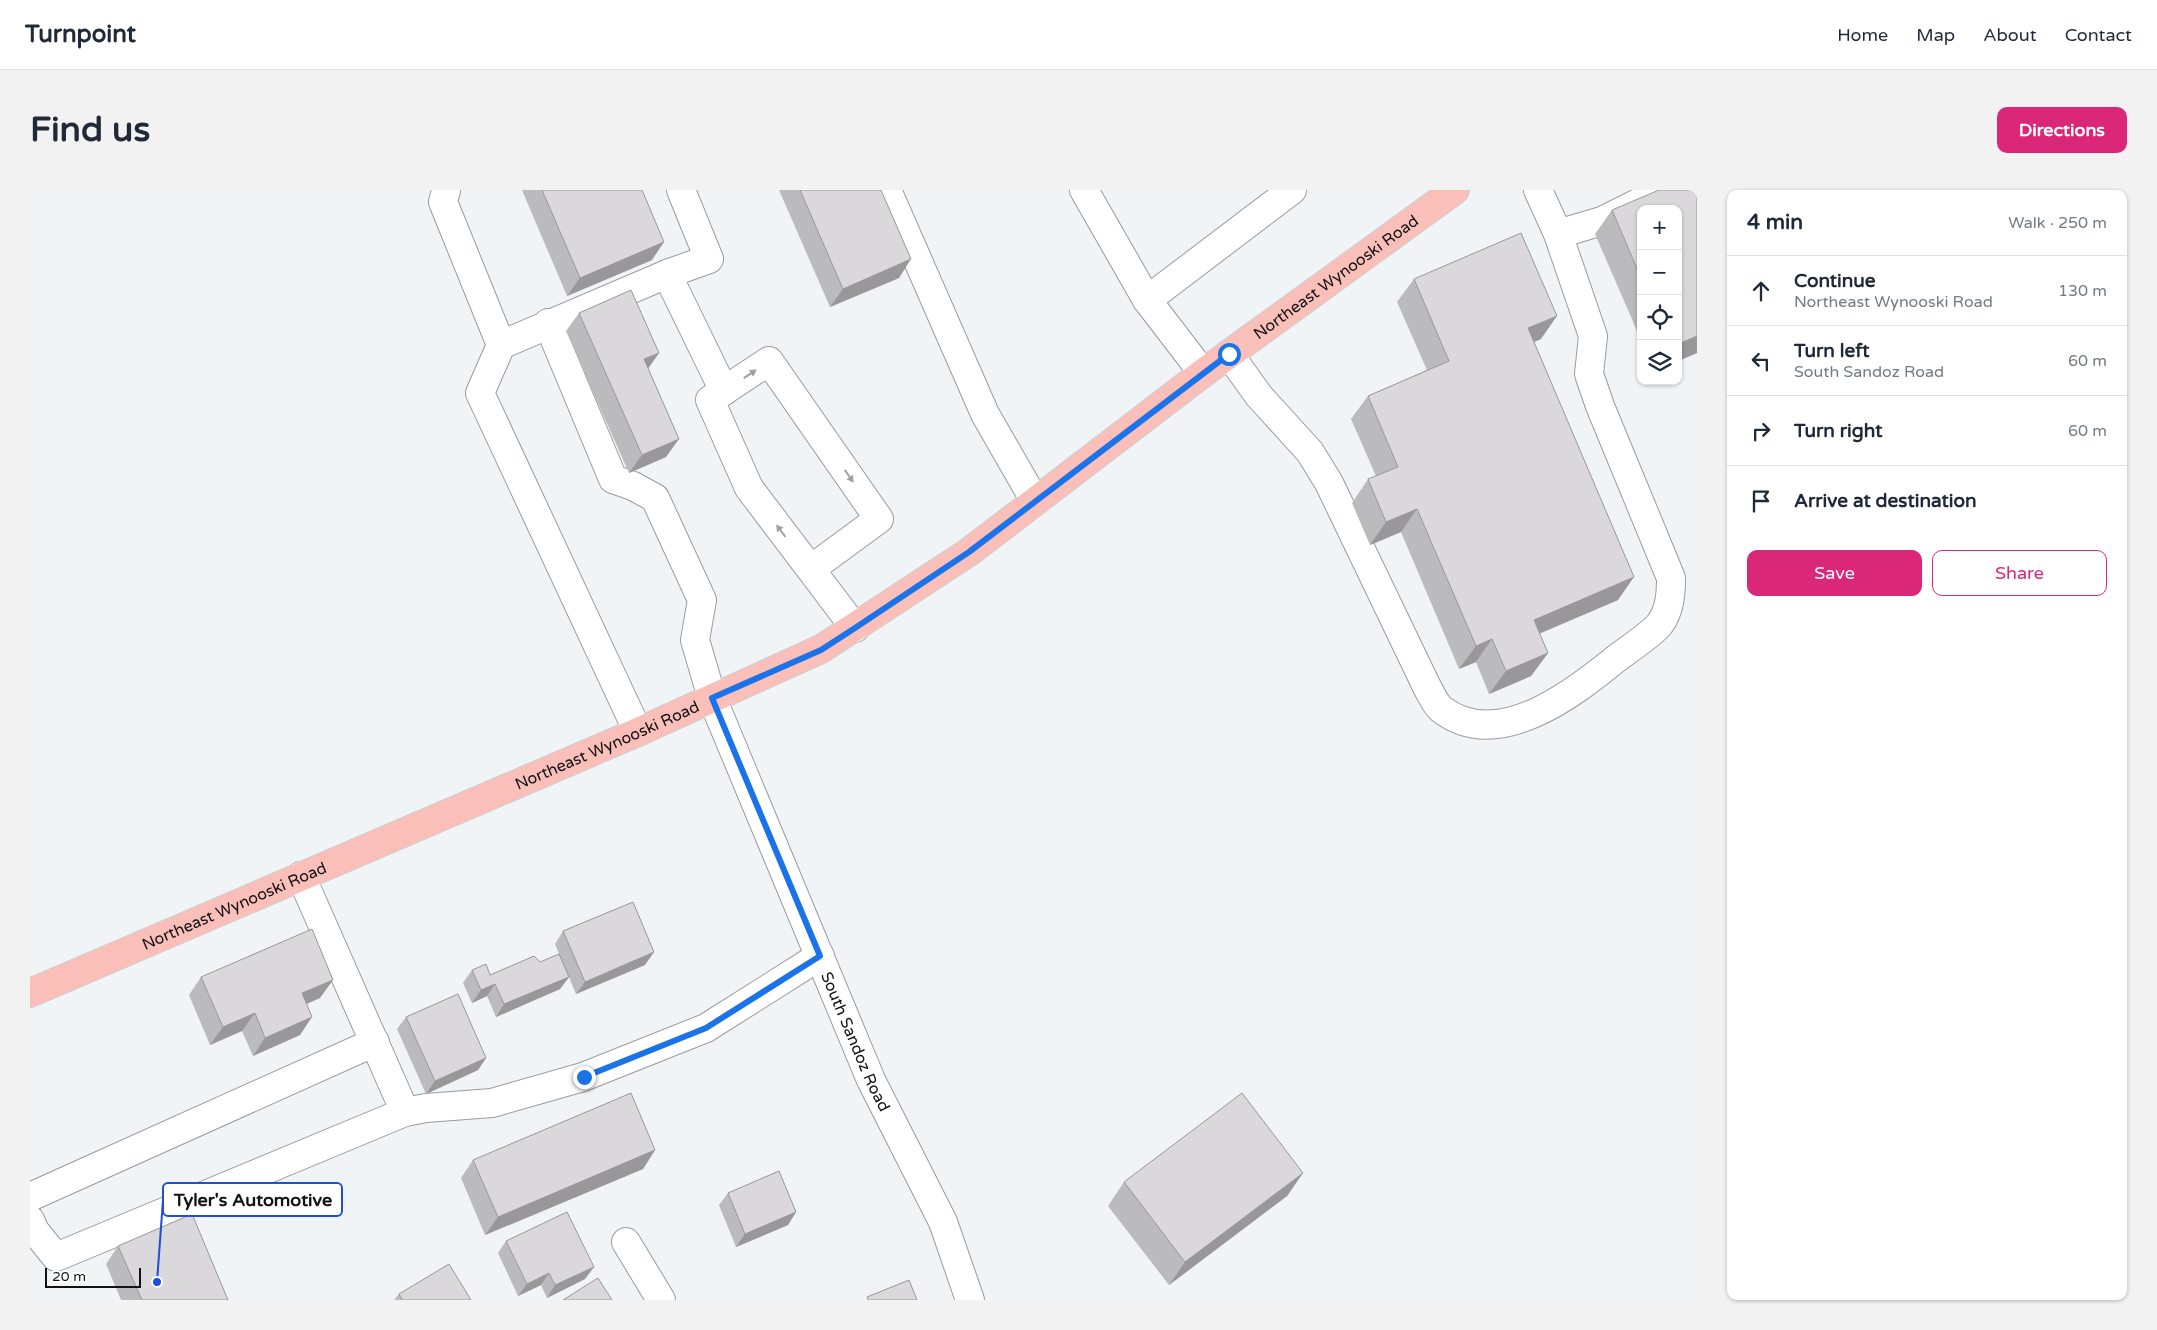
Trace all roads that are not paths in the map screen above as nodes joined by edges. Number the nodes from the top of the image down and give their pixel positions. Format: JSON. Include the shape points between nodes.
{"nodes":[{"id":1,"x":446,"y":190,"type":"edge"},
{"id":2,"x":681,"y":190,"type":"edge"},
{"id":3,"x":887,"y":190,"type":"edge"},
{"id":4,"x":1084,"y":190,"type":"edge"},
{"id":5,"x":1292,"y":190,"type":"edge"},
{"id":6,"x":1455,"y":190,"type":"edge"},
{"id":7,"x":1538,"y":190,"type":"edge"},
{"id":8,"x":1664,"y":190,"type":"edge"},
{"id":9,"x":1558,"y":234,"type":"junction"},
{"id":10,"x":667,"y":274,"type":"junction"},
{"id":11,"x":1147,"y":300,"type":"junction"},
{"id":12,"x":548,"y":323,"type":"junction"},
{"id":13,"x":501,"y":345,"type":"junction"},
{"id":14,"x":1229,"y":354,"type":"junction"},
{"id":15,"x":1204,"y":373,"type":"junction"},
{"id":16,"x":724,"y":391,"type":"junction"},
{"id":17,"x":1035,"y":502,"type":"junction"},
{"id":18,"x":811,"y":569,"type":"junction"},
{"id":19,"x":855,"y":628,"type":"junction"},
{"id":20,"x":712,"y":698,"type":"junction"},
{"id":21,"x":638,"y":732,"type":"junction"},
{"id":22,"x":301,"y":876,"type":"junction"},
{"id":23,"x":820,"y":956,"type":"junction"},
{"id":24,"x":30,"y":993,"type":"edge"},
{"id":25,"x":375,"y":1042,"type":"junction"},
{"id":26,"x":405,"y":1112,"type":"junction"},
{"id":27,"x":30,"y":1197,"type":"edge"},
{"id":28,"x":30,"y":1220,"type":"edge"},
{"id":29,"x":626,"y":1242,"type":"dead end"},
{"id":30,"x":661,"y":1300,"type":"edge"},
{"id":31,"x":970,"y":1300,"type":"edge"}],
"edges":[{"from":1,"to":13,"type":"street","via":[[443,202]]},
{"from":2,"to":10,"type":"street","via":[[709,259]]},
{"from":3,"to":17,"type":"street","via":[[985,414]]},
{"from":4,"to":11,"type":"street"},
{"from":5,"to":11,"type":"street"},
{"from":6,"to":14,"type":"main road","name":"Northeast Wynooski Road"},
{"from":7,"to":9,"type":"street"},
{"from":8,"to":9,"type":"street","via":[[1602,221]]},
{"from":9,"to":14,"type":"street","via":[[1593,336],[1589,374],[1671,578],[1670,601],[1659,625],[1579,689],[1522,718],[1485,726],[1462,722],[1439,708],[1328,482],[1310,452],[1259,396]]},
{"from":10,"to":12,"type":"street"},
{"from":10,"to":16,"type":"street"},
{"from":11,"to":15,"type":"street"},
{"from":12,"to":13,"type":"street"},
{"from":12,"to":20,"type":"street","name":"South Sandoz Road","via":[[613,479],[655,498],[702,600],[695,640]]},
{"from":13,"to":21,"type":"street","via":[[480,393]]},
{"from":14,"to":15,"type":"main road","name":"Northeast Wynooski Road"},
{"from":15,"to":17,"type":"main road","name":"Northeast Wynooski Road"},
{"from":18,"to":16,"type":"street","one_way":true,"via":[[749,488],[710,400]]},
{"from":16,"to":18,"type":"street","one_way":true,"via":[[769,362],[879,519]]},
{"from":17,"to":19,"type":"main road","name":"Northeast Wynooski Road","via":[[969,552]]},
{"from":18,"to":19,"type":"street"},
{"from":19,"to":20,"type":"main road","name":"Northeast Wynooski Road","via":[[821,650]]},
{"from":20,"to":21,"type":"main road","name":"Northeast Wynooski Road"},
{"from":20,"to":23,"type":"street","name":"South Sandoz Road"},
{"from":21,"to":22,"type":"main road","name":"Northeast Wynooski Road"},
{"from":22,"to":24,"type":"main road","name":"Northeast Wynooski Road"},
{"from":22,"to":25,"type":"street"},
{"from":23,"to":26,"type":"street","via":[[706,1028],[584,1077],[492,1102]]},
{"from":23,"to":31,"type":"street","name":"South Sandoz Road","via":[[871,1080],[943,1222]]},
{"from":25,"to":26,"type":"street"},
{"from":25,"to":27,"type":"street"},
{"from":26,"to":28,"type":"street","via":[[56,1257]]},
{"from":29,"to":30,"type":"street"}]}
